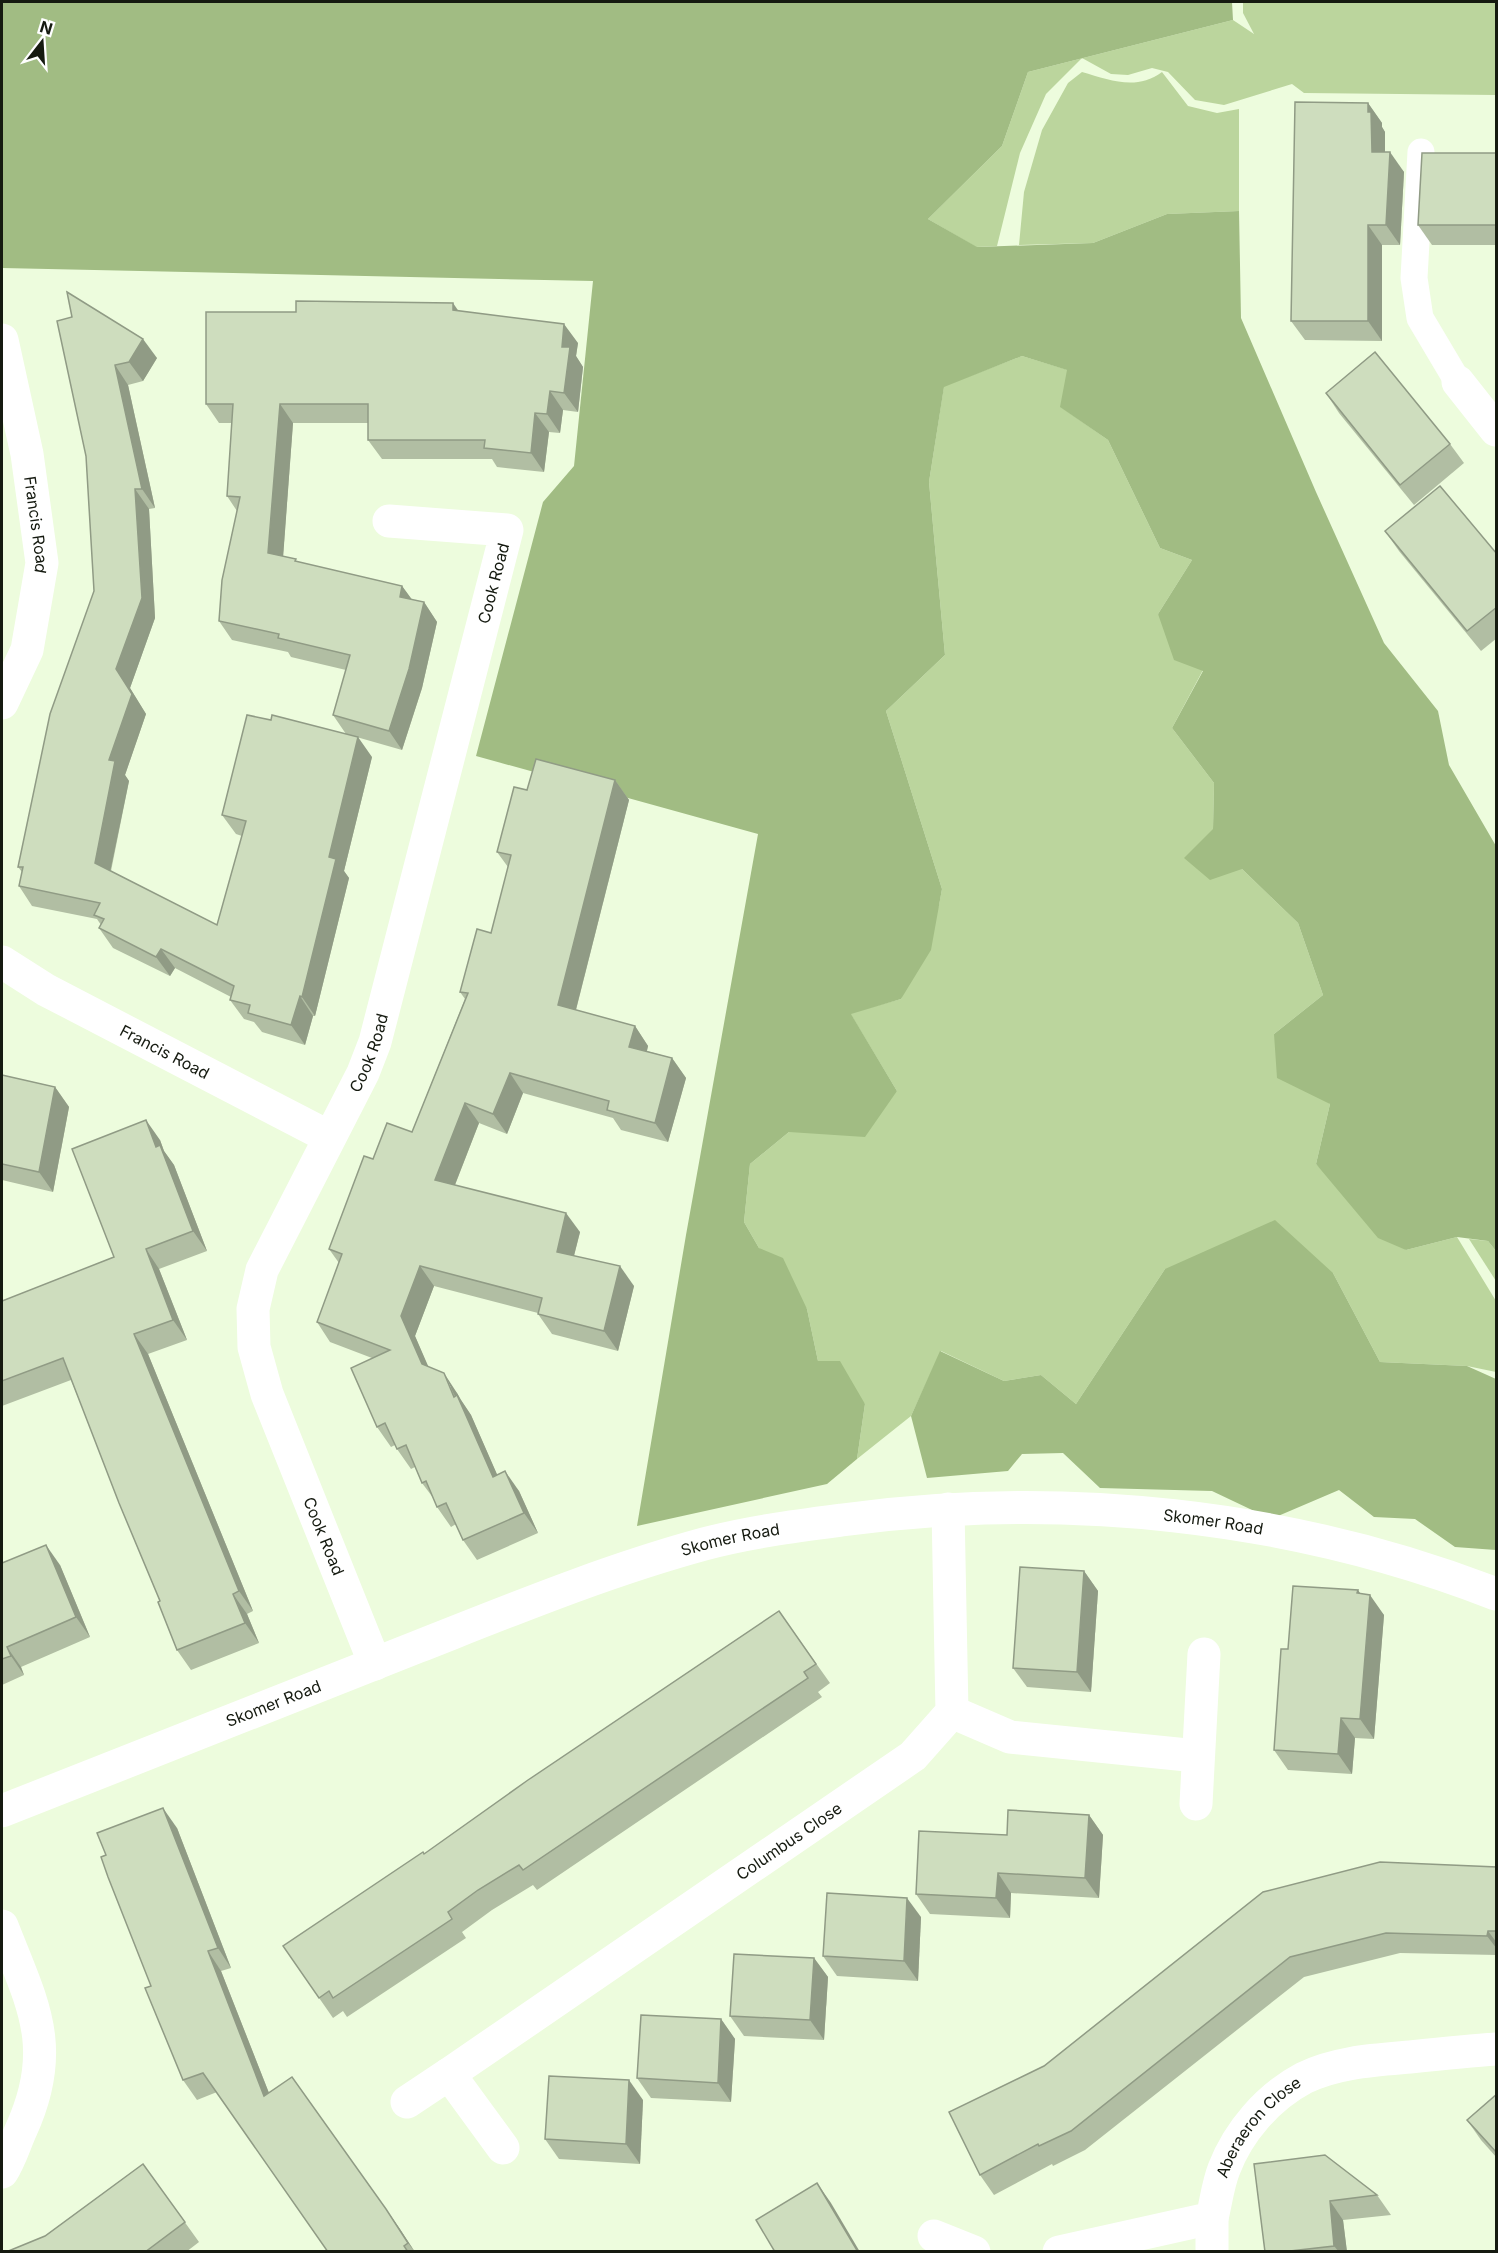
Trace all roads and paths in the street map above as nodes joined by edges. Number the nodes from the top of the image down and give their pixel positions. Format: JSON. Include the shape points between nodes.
{"nodes":[{"id":1,"x":1421,"y":152,"type":"edge"},
{"id":2,"x":2,"y":340,"type":"edge"},
{"id":3,"x":1458,"y":382,"type":"joint"},
{"id":4,"x":1497,"y":430,"type":"edge"},
{"id":5,"x":389,"y":521,"type":"dead end"},
{"id":6,"x":2,"y":703,"type":"edge"},
{"id":7,"x":2,"y":962,"type":"edge"},
{"id":8,"x":329,"y":1137,"type":"junction"},
{"id":9,"x":948,"y":1509,"type":"junction"},
{"id":10,"x":1497,"y":1594,"type":"edge"},
{"id":11,"x":1204,"y":1654,"type":"dead end"},
{"id":12,"x":375,"y":1664,"type":"junction"},
{"id":13,"x":952,"y":1712,"type":"junction"},
{"id":14,"x":1197,"y":1756,"type":"junction"},
{"id":15,"x":1196,"y":1804,"type":"dead end"},
{"id":16,"x":2,"y":1811,"type":"edge"},
{"id":17,"x":2,"y":1926,"type":"edge"},
{"id":18,"x":1497,"y":2049,"type":"edge"},
{"id":19,"x":449,"y":2074,"type":"junction"},
{"id":20,"x":407,"y":2102,"type":"dead end"},
{"id":21,"x":502,"y":2148,"type":"dead end"},
{"id":22,"x":2,"y":2172,"type":"edge"},
{"id":23,"x":1212,"y":2218,"type":"junction"},
{"id":24,"x":934,"y":2236,"type":"dead end"},
{"id":25,"x":974,"y":2252,"type":"edge"},
{"id":26,"x":1059,"y":2252,"type":"edge"},
{"id":27,"x":1212,"y":2252,"type":"edge"}],
"edges":[{"from":1,"to":3,"type":"lane","via":[[1414,278],[1420,318]]},
{"from":2,"to":6,"type":"street","name":"Francis Road","via":[[27,454],[42,563],[27,650]]},
{"from":3,"to":4,"type":"street"},
{"from":5,"to":8,"type":"street","name":"Cook Road","via":[[507,530],[375,1042]]},
{"from":7,"to":8,"type":"street","name":"Francis Road","via":[[46,990]]},
{"from":8,"to":12,"type":"street","name":"Cook Road","via":[[262,1270],[253,1309],[254,1347],[267,1394]]},
{"from":9,"to":10,"type":"street","name":"Skomer Road","via":[[1096,1509],[1240,1525],[1313,1538]]},
{"from":9,"to":12,"type":"street","name":"Skomer Road","via":[[802,1525],[707,1544],[571,1587]]},
{"from":9,"to":13,"type":"street"},
{"from":11,"to":14,"type":"street"},
{"from":12,"to":16,"type":"street","name":"Skomer Road"},
{"from":13,"to":14,"type":"street","via":[[1010,1737]]},
{"from":13,"to":19,"type":"street","name":"Columbus Close","via":[[913,1756]]},
{"from":14,"to":15,"type":"street"},
{"from":17,"to":22,"type":"street","via":[[37,2019],[41,2051],[29,2112]]},
{"from":18,"to":23,"type":"street","name":"Aberaeron Close","via":[[1374,2060],[1304,2078],[1253,2119],[1235,2145],[1223,2170]]},
{"from":19,"to":20,"type":"street","name":"Columbus Close"},
{"from":19,"to":21,"type":"street"},
{"from":23,"to":26,"type":"street"},
{"from":23,"to":27,"type":"street","name":"Aberaeron Close"},
{"from":24,"to":25,"type":"street"}]}
